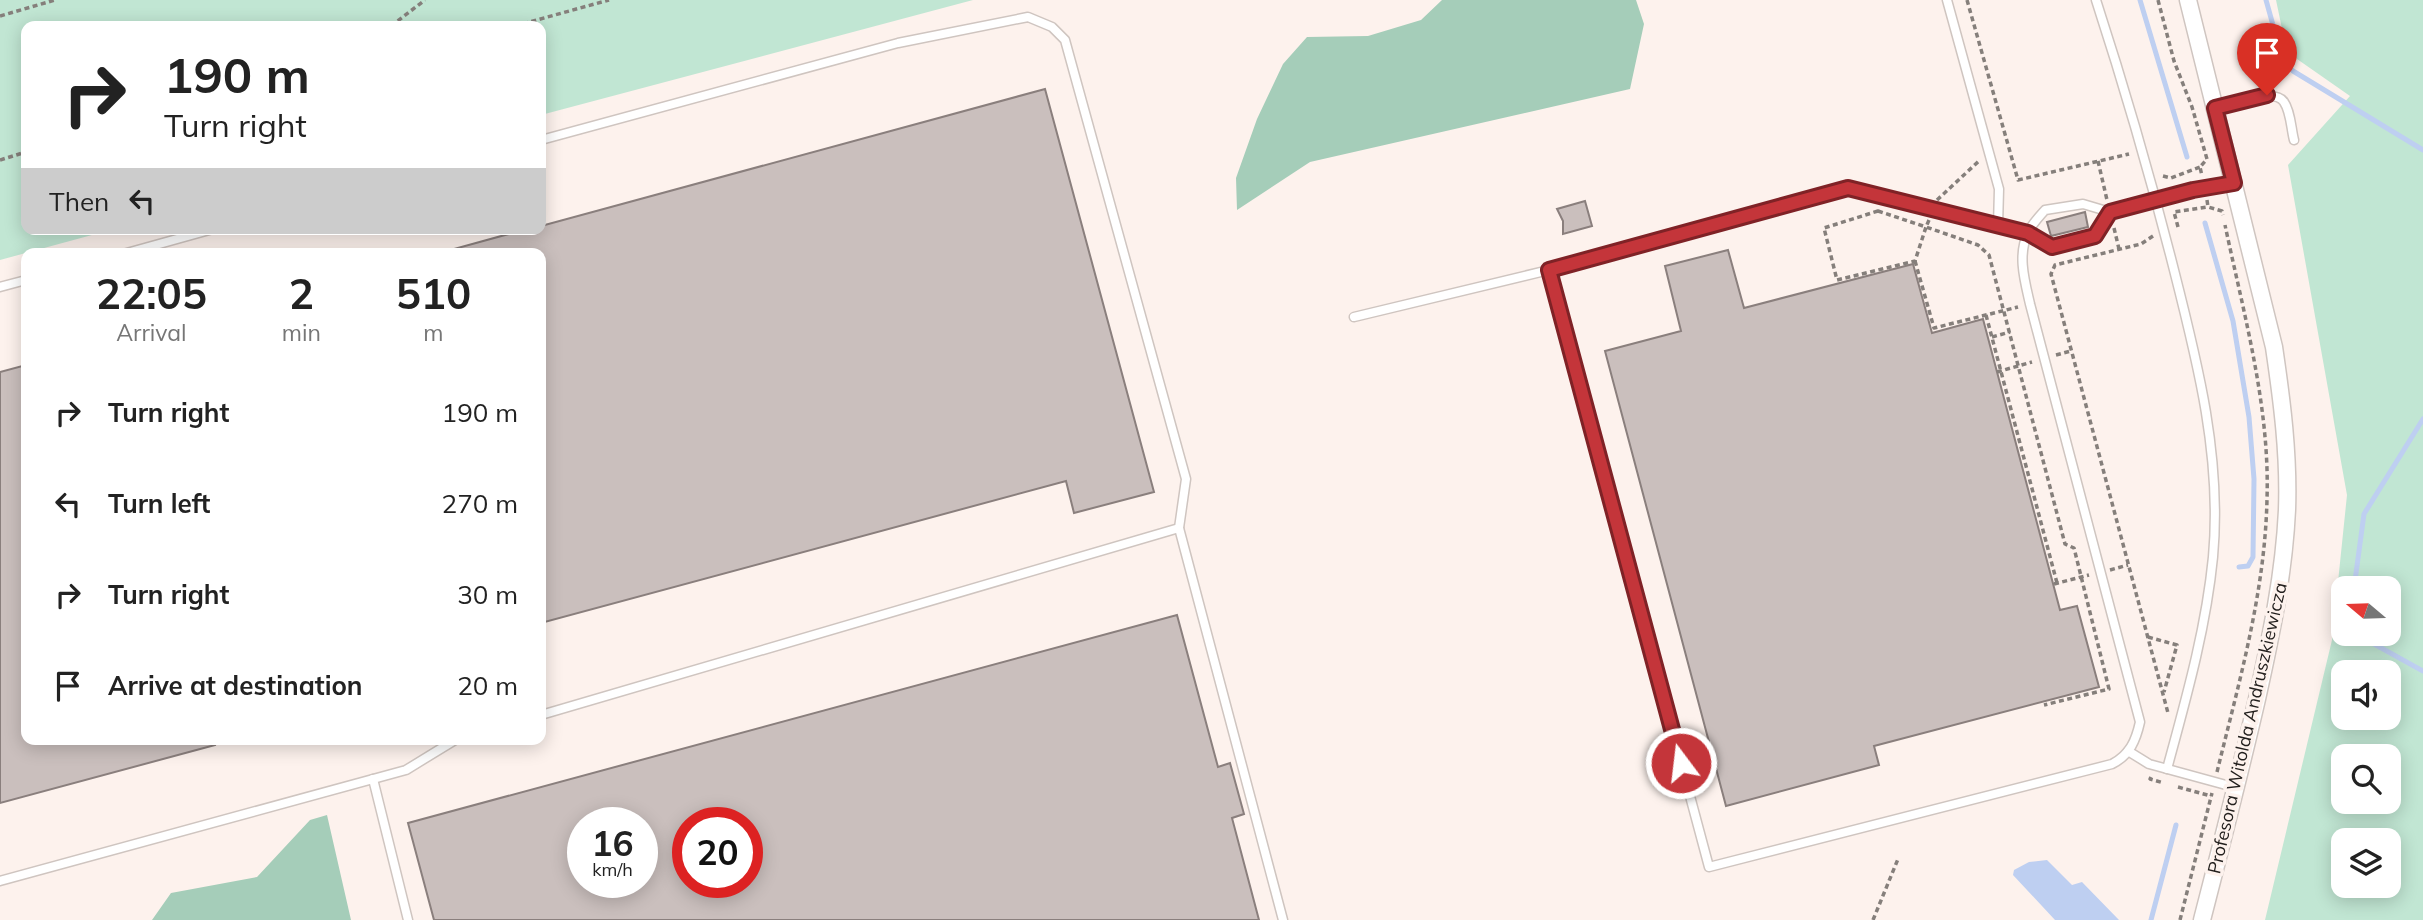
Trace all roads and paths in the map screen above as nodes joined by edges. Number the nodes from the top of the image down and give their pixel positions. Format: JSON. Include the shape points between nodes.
{"nodes":[{"id":1,"x":55,"y":0,"type":"edge"},
{"id":2,"x":425,"y":0,"type":"edge"},
{"id":3,"x":609,"y":0,"type":"edge"},
{"id":4,"x":1947,"y":0,"type":"edge"},
{"id":5,"x":1967,"y":0,"type":"edge"},
{"id":6,"x":2096,"y":0,"type":"edge"},
{"id":7,"x":2188,"y":0,"type":"edge"},
{"id":8,"x":0,"y":16,"type":"edge"},
{"id":9,"x":398,"y":21,"type":"edge"},
{"id":10,"x":533,"y":21,"type":"edge"},
{"id":11,"x":2215,"y":108,"type":"junction"},
{"id":12,"x":546,"y":139,"type":"edge"},
{"id":13,"x":2294,"y":140,"type":"dead end"},
{"id":14,"x":2143,"y":150,"type":"junction"},
{"id":15,"x":1989,"y":152,"type":"junction"},
{"id":16,"x":21,"y":154,"type":"edge"},
{"id":17,"x":0,"y":160,"type":"edge"},
{"id":18,"x":2200,"y":166,"type":"dead end"},
{"id":19,"x":2161,"y":167,"type":"dead end"},
{"id":20,"x":2234,"y":183,"type":"junction"},
{"id":21,"x":2156,"y":200,"type":"junction"},
{"id":22,"x":2208,"y":206,"type":"dead end"},
{"id":23,"x":1933,"y":210,"type":"junction"},
{"id":24,"x":2110,"y":212,"type":"junction"},
{"id":25,"x":1998,"y":226,"type":"junction"},
{"id":26,"x":1926,"y":227,"type":"junction"},
{"id":27,"x":2028,"y":233,"type":"junction"},
{"id":28,"x":2165,"y":233,"type":"junction"},
{"id":29,"x":191,"y":235,"type":"edge"},
{"id":30,"x":145,"y":248,"type":"edge"},
{"id":31,"x":1915,"y":261,"type":"junction"},
{"id":32,"x":1549,"y":270,"type":"junction"},
{"id":33,"x":21,"y":281,"type":"edge"},
{"id":34,"x":0,"y":287,"type":"edge"},
{"id":35,"x":2030,"y":304,"type":"junction"},
{"id":36,"x":2004,"y":311,"type":"junction"},
{"id":37,"x":1986,"y":315,"type":"junction"},
{"id":38,"x":1354,"y":317,"type":"dead end"},
{"id":39,"x":2010,"y":332,"type":"junction"},
{"id":40,"x":1992,"y":337,"type":"junction"},
{"id":41,"x":1178,"y":528,"type":"junction"},
{"id":42,"x":2057,"y":583,"type":"dead end"},
{"id":43,"x":2148,"y":637,"type":"junction"},
{"id":44,"x":2164,"y":693,"type":"junction"},
{"id":45,"x":2044,"y":705,"type":"dead end"},
{"id":46,"x":546,"y":714,"type":"edge"},
{"id":47,"x":2165,"y":725,"type":"dead end"},
{"id":48,"x":444,"y":745,"type":"edge"},
{"id":49,"x":2128,"y":751,"type":"junction"},
{"id":50,"x":2154,"y":765,"type":"junction"},
{"id":51,"x":2167,"y":769,"type":"junction"},
{"id":52,"x":373,"y":779,"type":"junction"},
{"id":53,"x":2237,"y":788,"type":"junction"},
{"id":54,"x":2211,"y":796,"type":"dead end"},
{"id":55,"x":1898,"y":859,"type":"dead end"},
{"id":56,"x":0,"y":881,"type":"edge"},
{"id":57,"x":408,"y":920,"type":"edge"},
{"id":58,"x":1283,"y":920,"type":"edge"},
{"id":59,"x":1872,"y":920,"type":"edge"},
{"id":60,"x":2202,"y":920,"type":"edge"}],
"edges":[{"from":1,"to":8,"type":"path"},
{"from":2,"to":9,"type":"path"},
{"from":3,"to":10,"type":"path"},
{"from":4,"to":15,"type":"lane"},
{"from":5,"to":14,"type":"path","via":[[2018,180]]},
{"from":6,"to":14,"type":"lane"},
{"from":7,"to":11,"type":"street","name":"Profesora Witolda Andruszkiewicza"},
{"from":11,"to":13,"type":"lane","via":[[2267,95],[2279,97],[2286,104]]},
{"from":11,"to":20,"type":"street","name":"Profesora Witolda Andruszkiewicza"},
{"from":12,"to":41,"type":"lane","via":[[898,43],[1028,17],[1052,27],[1065,40],[1185,479]]},
{"from":14,"to":21,"type":"lane"},
{"from":15,"to":23,"type":"path","via":[[1937,197]]},
{"from":15,"to":25,"type":"lane","via":[[1999,189]]},
{"from":16,"to":17,"type":"path"},
{"from":18,"to":19,"type":"path","via":[[2171,178],[2163,177]]},
{"from":20,"to":21,"type":"lane"},
{"from":20,"to":53,"type":"street","name":"Profesora Witolda Andruszkiewicza","via":[[2274,347],[2283,402],[2287,482],[2276,608]]},
{"from":21,"to":24,"type":"lane"},
{"from":21,"to":28,"type":"lane"},
{"from":22,"to":28,"type":"path","via":[[2174,212],[2178,229]]},
{"from":23,"to":25,"type":"lane"},
{"from":23,"to":26,"type":"path"},
{"from":23,"to":32,"type":"lane","via":[[1848,188]]},
{"from":24,"to":27,"type":"lane","via":[[2083,204],[2045,211]]},
{"from":24,"to":27,"type":"lane","via":[[2095,236],[2052,247]]},
{"from":25,"to":27,"type":"lane"},
{"from":26,"to":31,"type":"path"},
{"from":26,"to":31,"type":"path","via":[[1878,211],[1824,228],[1836,279]]},
{"from":26,"to":36,"type":"path","via":[[1985,250]]},
{"from":27,"to":35,"type":"lane","via":[[2023,272]]},
{"from":28,"to":43,"type":"path","via":[[2141,244],[2055,265],[2052,274]]},
{"from":28,"to":51,"type":"lane","via":[[2206,404],[2214,502],[2206,607]]},
{"from":29,"to":30,"type":"lane"},
{"from":31,"to":37,"type":"path","via":[[1934,328]]},
{"from":32,"to":38,"type":"lane"},
{"from":32,"to":49,"type":"lane","via":[[1709,867],[2112,764]]},
{"from":33,"to":34,"type":"lane"},
{"from":35,"to":36,"type":"path"},
{"from":35,"to":49,"type":"lane","via":[[2140,722]]},
{"from":36,"to":37,"type":"path"},
{"from":36,"to":39,"type":"path"},
{"from":37,"to":40,"type":"path"},
{"from":39,"to":40,"type":"path"},
{"from":39,"to":45,"type":"path","via":[[2065,544],[2074,548],[2109,689]]},
{"from":40,"to":42,"type":"path"},
{"from":41,"to":46,"type":"lane"},
{"from":41,"to":58,"type":"lane"},
{"from":43,"to":44,"type":"path"},
{"from":43,"to":44,"type":"path","via":[[2177,645]]},
{"from":44,"to":47,"type":"path","via":[[2169,711]]},
{"from":48,"to":52,"type":"lane","via":[[406,770]]},
{"from":49,"to":50,"type":"lane"},
{"from":50,"to":51,"type":"lane"},
{"from":50,"to":54,"type":"path","via":[[2150,779]]},
{"from":51,"to":53,"type":"lane"},
{"from":52,"to":56,"type":"lane"},
{"from":52,"to":57,"type":"lane"},
{"from":53,"to":60,"type":"street","name":"Profesora Witolda Andruszkiewicza"},
{"from":55,"to":59,"type":"path"}]}
